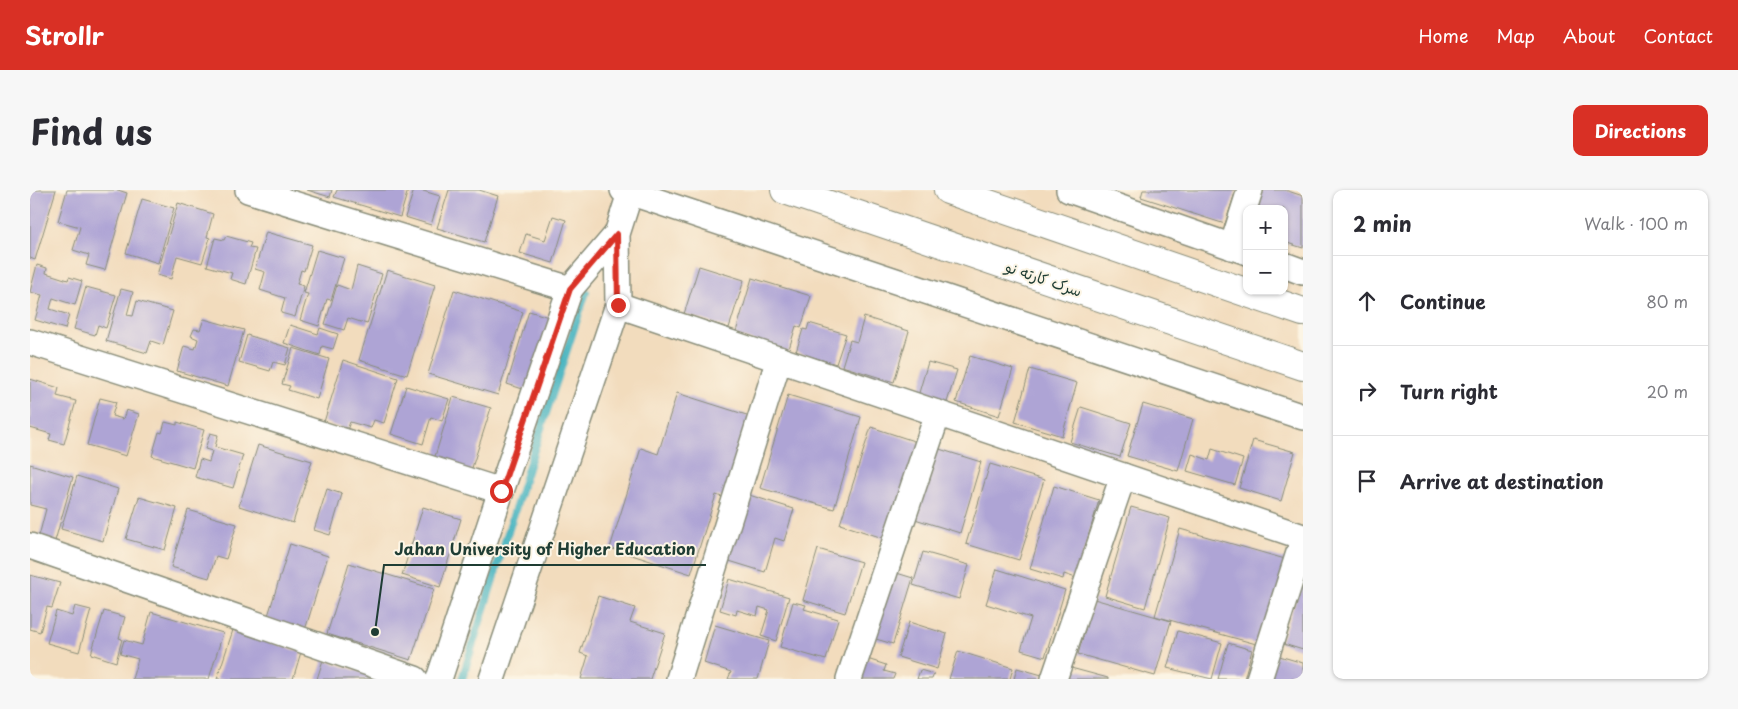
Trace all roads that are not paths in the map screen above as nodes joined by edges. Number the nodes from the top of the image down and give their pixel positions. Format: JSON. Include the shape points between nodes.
{"nodes":[{"id":1,"x":248,"y":190,"type":"edge"},
{"id":2,"x":785,"y":190,"type":"edge"},
{"id":3,"x":948,"y":190,"type":"edge"},
{"id":4,"x":1069,"y":190,"type":"edge"},
{"id":5,"x":1250,"y":190,"type":"edge"},
{"id":6,"x":628,"y":191,"type":"edge"},
{"id":7,"x":617,"y":234,"type":"junction"},
{"id":8,"x":1239,"y":249,"type":"edge"},
{"id":9,"x":1288,"y":266,"type":"edge"},
{"id":10,"x":1303,"y":272,"type":"edge"},
{"id":11,"x":570,"y":289,"type":"junction"},
{"id":12,"x":618,"y":305,"type":"junction"},
{"id":13,"x":1303,"y":312,"type":"edge"},
{"id":14,"x":30,"y":342,"type":"edge"},
{"id":15,"x":779,"y":359,"type":"junction"},
{"id":16,"x":1303,"y":366,"type":"edge"},
{"id":17,"x":938,"y":413,"type":"junction"},
{"id":18,"x":1303,"y":417,"type":"edge"},
{"id":19,"x":1123,"y":476,"type":"junction"},
{"id":20,"x":501,"y":491,"type":"junction"},
{"id":21,"x":1303,"y":538,"type":"edge"},
{"id":22,"x":30,"y":546,"type":"edge"},
{"id":23,"x":415,"y":679,"type":"edge"},
{"id":24,"x":440,"y":679,"type":"edge"},
{"id":25,"x":492,"y":679,"type":"edge"},
{"id":26,"x":679,"y":679,"type":"edge"},
{"id":27,"x":849,"y":679,"type":"edge"},
{"id":28,"x":1054,"y":679,"type":"edge"},
{"id":29,"x":1259,"y":679,"type":"edge"}],
"edges":[{"from":1,"to":11,"type":"street"},
{"from":2,"to":16,"type":"highway","name":"سرک کارته نو"},
{"from":3,"to":13,"type":"highway"},
{"from":4,"to":8,"type":"street"},
{"from":5,"to":8,"type":"street"},
{"from":6,"to":7,"type":"street"},
{"from":6,"to":18,"type":"street"},
{"from":7,"to":11,"type":"street"},
{"from":7,"to":12,"type":"street"},
{"from":9,"to":10,"type":"street"},
{"from":11,"to":20,"type":"street"},
{"from":12,"to":15,"type":"street"},
{"from":12,"to":25,"type":"street"},
{"from":14,"to":20,"type":"street"},
{"from":15,"to":17,"type":"street"},
{"from":15,"to":26,"type":"street"},
{"from":17,"to":19,"type":"street"},
{"from":17,"to":27,"type":"street"},
{"from":19,"to":21,"type":"street"},
{"from":19,"to":28,"type":"street"},
{"from":20,"to":24,"type":"street"},
{"from":21,"to":29,"type":"street"},
{"from":22,"to":23,"type":"street"}]}
